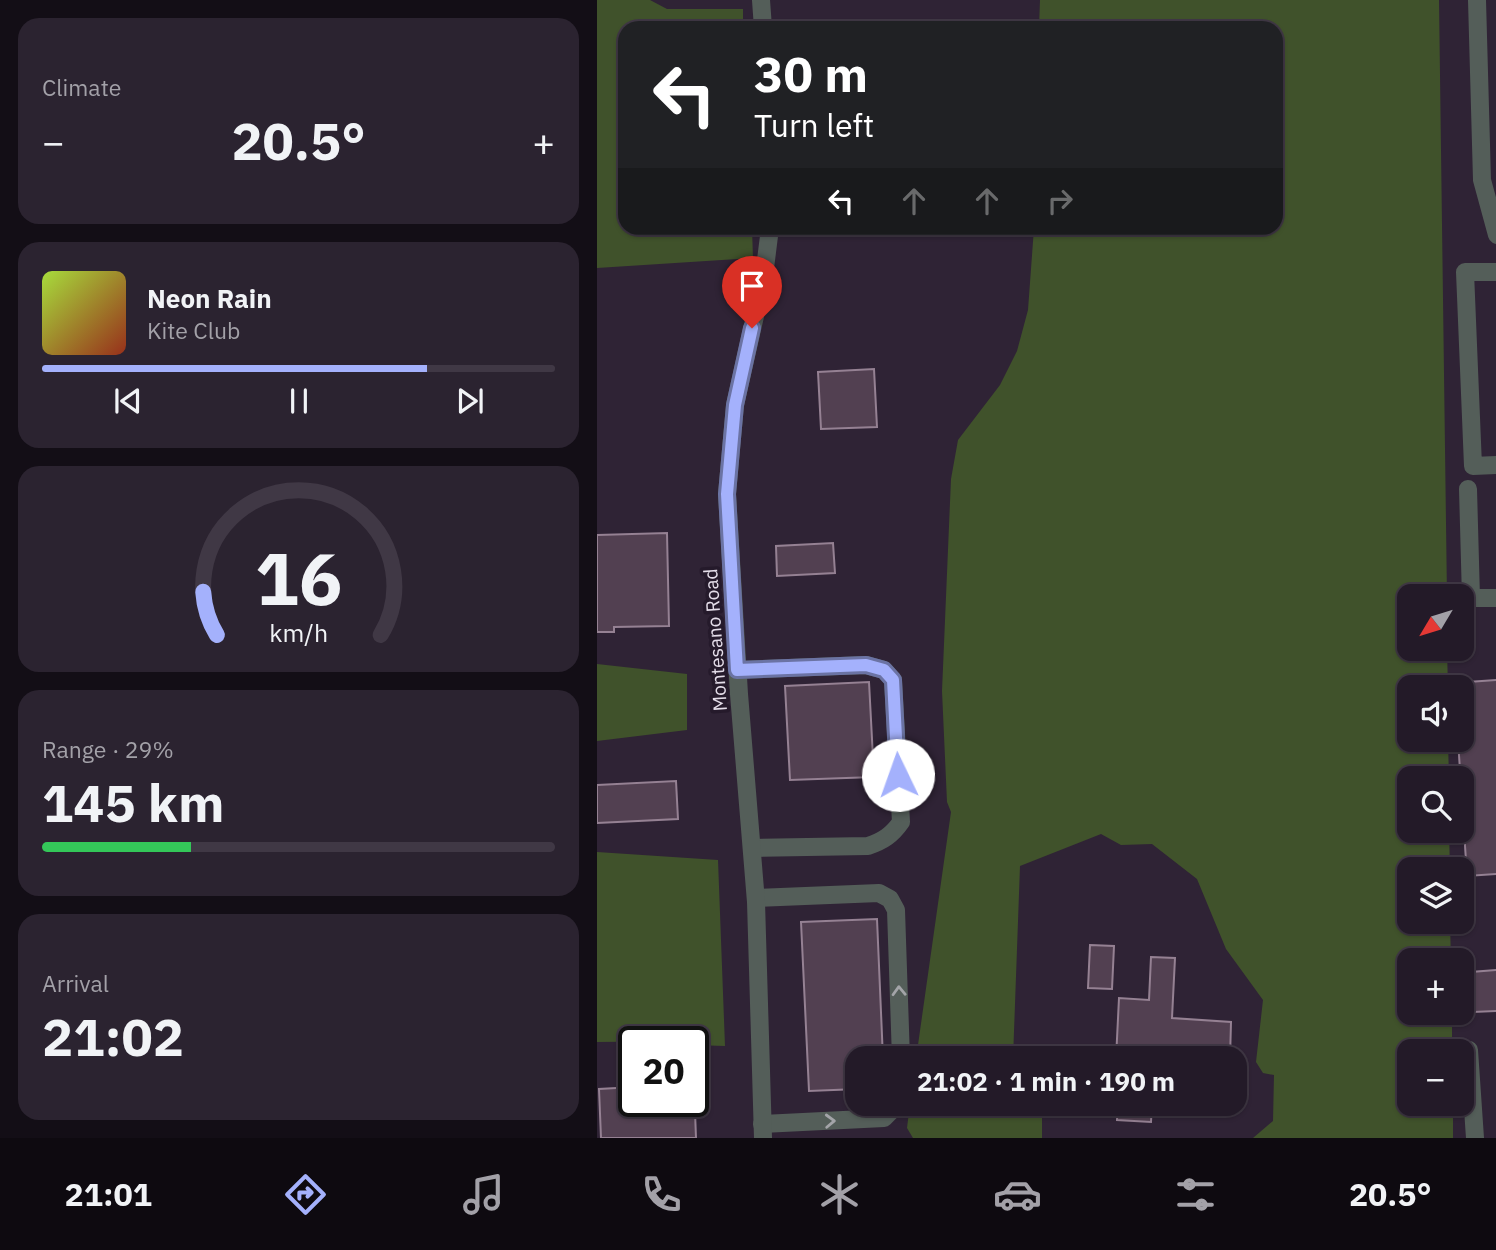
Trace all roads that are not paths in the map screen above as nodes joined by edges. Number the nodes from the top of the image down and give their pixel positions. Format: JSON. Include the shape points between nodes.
{"nodes":[{"id":1,"x":761,"y":0,"type":"edge"},
{"id":2,"x":1477,"y":0,"type":"edge"},
{"id":3,"x":762,"y":21,"type":"edge"},
{"id":4,"x":769,"y":235,"type":"edge"},
{"id":5,"x":1495,"y":235,"type":"edge"},
{"id":6,"x":1496,"y":272,"type":"edge"},
{"id":7,"x":1496,"y":465,"type":"edge"},
{"id":8,"x":1468,"y":489,"type":"dead end"},
{"id":9,"x":1496,"y":597,"type":"edge"},
{"id":10,"x":737,"y":670,"type":"junction"},
{"id":11,"x":752,"y":848,"type":"junction"},
{"id":12,"x":756,"y":898,"type":"junction"},
{"id":13,"x":901,"y":1046,"type":"edge"},
{"id":14,"x":887,"y":1116,"type":"edge"},
{"id":15,"x":1474,"y":1116,"type":"edge"},
{"id":16,"x":762,"y":1131,"type":"edge"},
{"id":17,"x":1475,"y":1138,"type":"edge"}],
"edges":[{"from":1,"to":3,"type":"street"},
{"from":2,"to":5,"type":"street","via":[[1482,180]]},
{"from":4,"to":10,"type":"street","name":"Montesano Road","via":[[735,405],[727,494]]},
{"from":6,"to":7,"type":"street","via":[[1465,272],[1473,466]]},
{"from":8,"to":9,"type":"street","via":[[1471,598]]},
{"from":10,"to":11,"type":"street","name":"Montesano Road"},
{"from":10,"to":11,"type":"street","via":[[866,665],[884,670],[893,680],[901,822],[894,832],[868,846]]},
{"from":11,"to":12,"type":"street","name":"Montesano Road"},
{"from":13,"to":12,"type":"street","one_way":true,"via":[[896,910],[890,899],[879,893]]},
{"from":12,"to":16,"type":"street","name":"Montesano Road"},
{"from":16,"to":14,"type":"street","one_way":true},
{"from":15,"to":17,"type":"street"}]}
